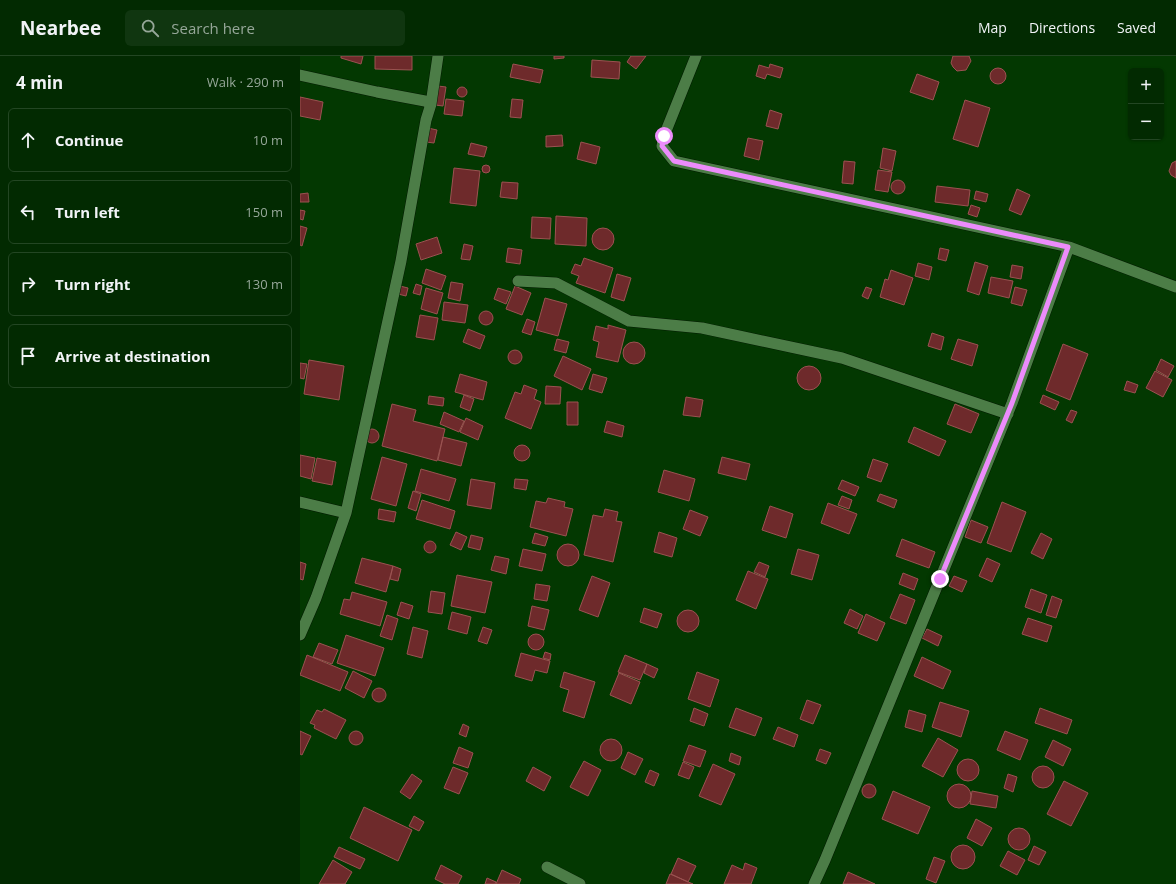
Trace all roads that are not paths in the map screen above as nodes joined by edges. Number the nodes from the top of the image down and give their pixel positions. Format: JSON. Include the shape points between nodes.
{"nodes":[{"id":1,"x":438,"y":56,"type":"edge"},
{"id":2,"x":696,"y":56,"type":"edge"},
{"id":3,"x":300,"y":74,"type":"edge"},
{"id":4,"x":431,"y":104,"type":"junction"},
{"id":5,"x":1068,"y":247,"type":"junction"},
{"id":6,"x":518,"y":281,"type":"dead end"},
{"id":7,"x":1176,"y":287,"type":"edge"},
{"id":8,"x":1008,"y":414,"type":"junction"},
{"id":9,"x":300,"y":502,"type":"edge"},
{"id":10,"x":346,"y":513,"type":"junction"},
{"id":11,"x":300,"y":635,"type":"edge"},
{"id":12,"x":547,"y":867,"type":"dead end"},
{"id":13,"x":580,"y":884,"type":"edge"},
{"id":14,"x":814,"y":884,"type":"edge"}],
"edges":[{"from":1,"to":4,"type":"street"},
{"from":2,"to":5,"type":"street","via":[[664,136],[662,146],[674,161]]},
{"from":3,"to":4,"type":"street"},
{"from":4,"to":10,"type":"street","via":[[401,261]]},
{"from":5,"to":7,"type":"street"},
{"from":5,"to":8,"type":"street"},
{"from":6,"to":8,"type":"street","via":[[556,283],[629,321],[702,328],[842,358]]},
{"from":8,"to":14,"type":"street"},
{"from":9,"to":10,"type":"street"},
{"from":10,"to":11,"type":"street"},
{"from":12,"to":13,"type":"street"}]}
